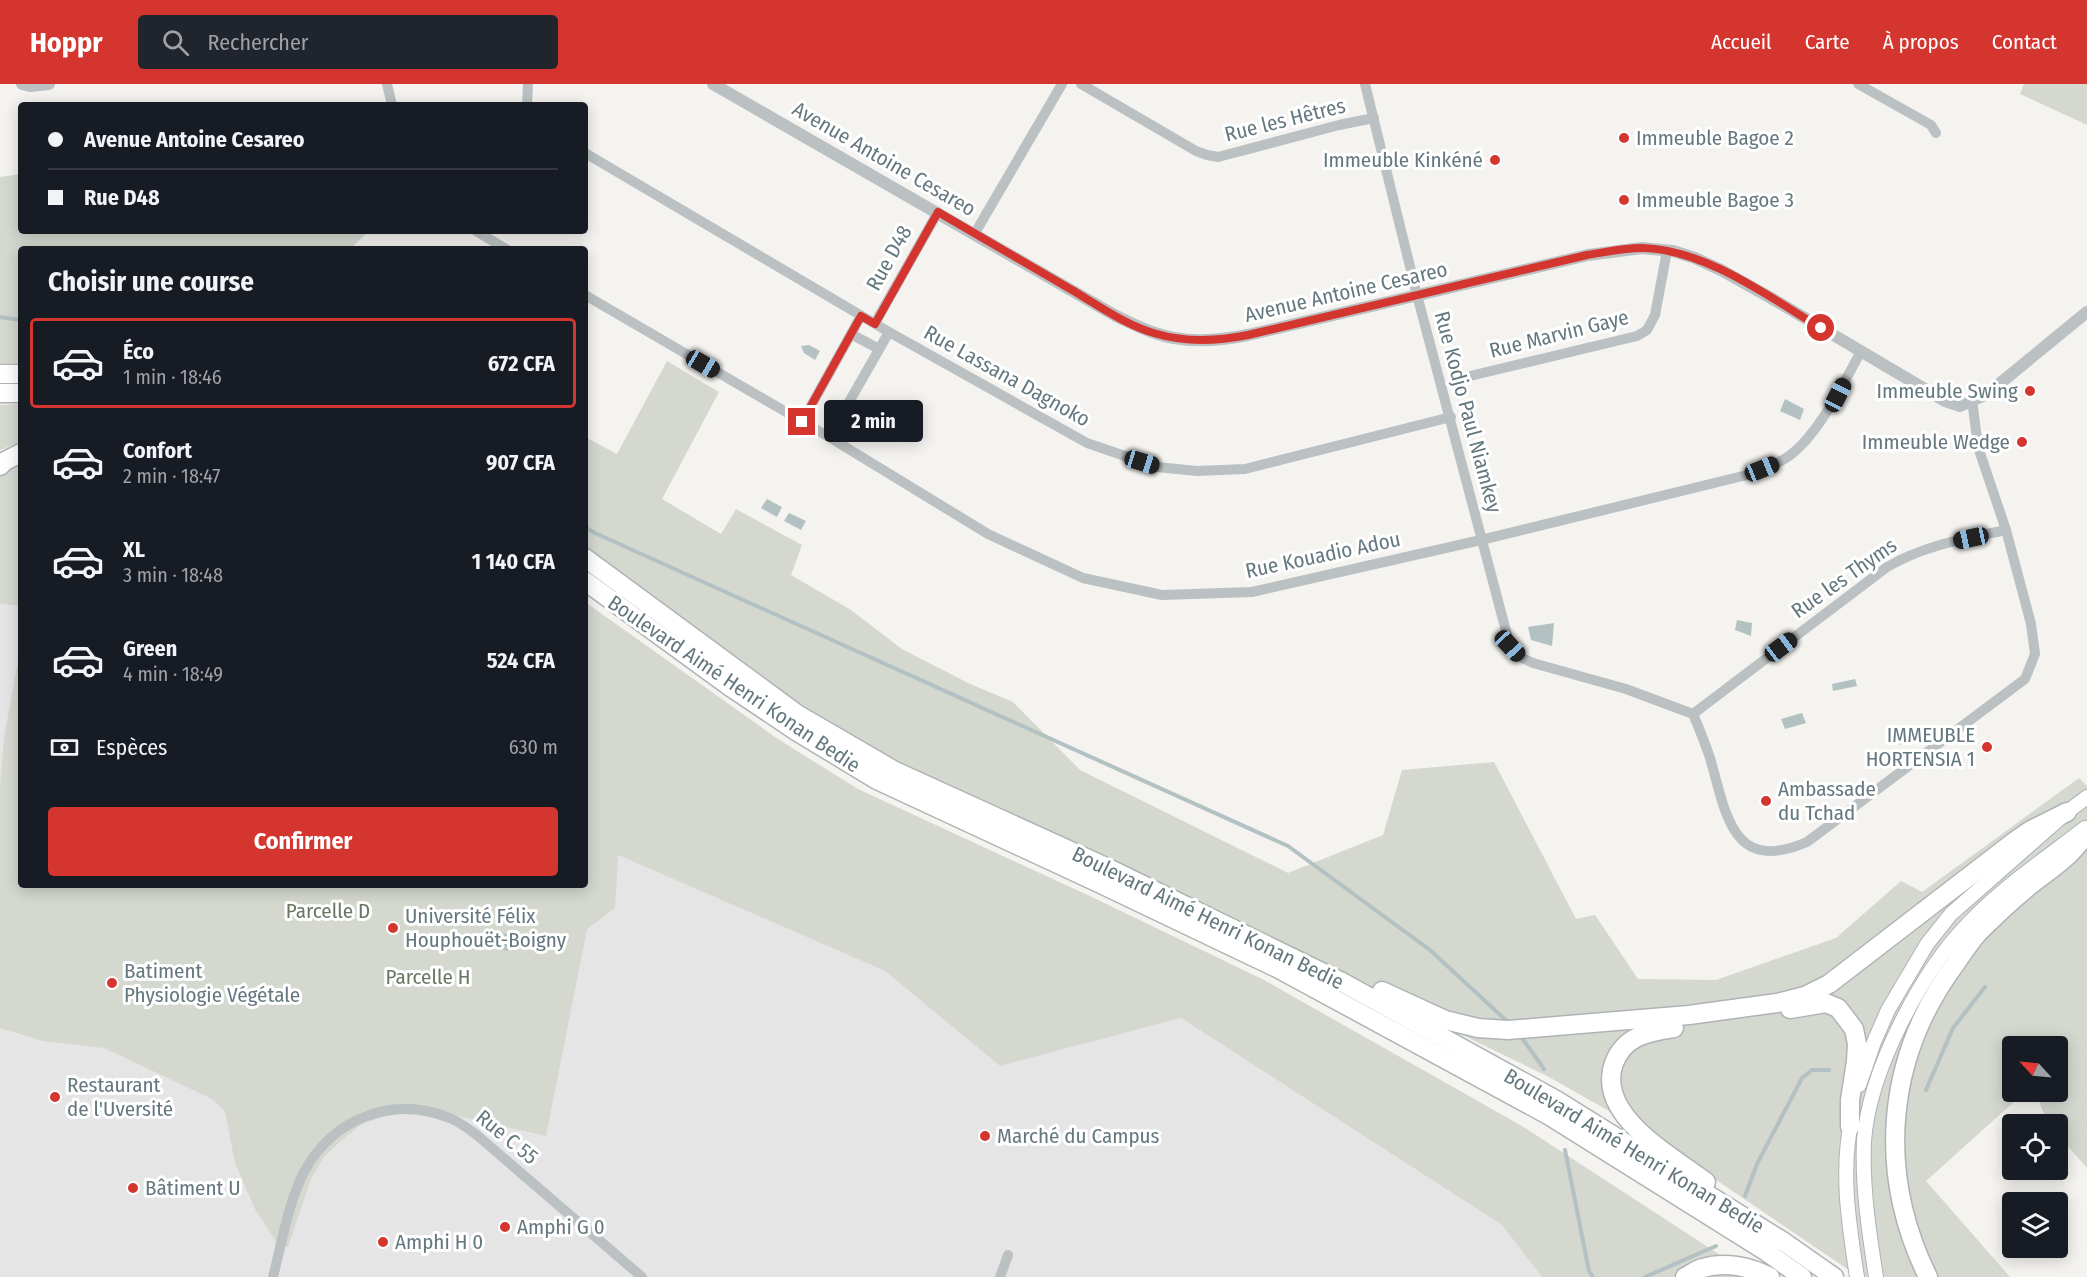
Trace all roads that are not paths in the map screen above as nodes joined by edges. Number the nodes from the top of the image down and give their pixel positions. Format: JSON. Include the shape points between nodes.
{"nodes":[{"id":1,"x":22,"y":84,"type":"edge"},
{"id":2,"x":49,"y":84,"type":"edge"},
{"id":3,"x":387,"y":84,"type":"edge"},
{"id":4,"x":528,"y":84,"type":"edge"},
{"id":5,"x":714,"y":84,"type":"edge"},
{"id":6,"x":1062,"y":84,"type":"edge"},
{"id":7,"x":1082,"y":84,"type":"edge"},
{"id":8,"x":1365,"y":84,"type":"edge"},
{"id":9,"x":1858,"y":84,"type":"edge"},
{"id":10,"x":391,"y":102,"type":"edge"},
{"id":11,"x":526,"y":102,"type":"edge"},
{"id":12,"x":1374,"y":118,"type":"junction"},
{"id":13,"x":1936,"y":133,"type":"dead end"},
{"id":14,"x":588,"y":155,"type":"edge"},
{"id":15,"x":938,"y":212,"type":"junction"},
{"id":16,"x":975,"y":233,"type":"junction"},
{"id":17,"x":481,"y":234,"type":"edge"},
{"id":18,"x":501,"y":246,"type":"edge"},
{"id":19,"x":1666,"y":250,"type":"junction"},
{"id":20,"x":1417,"y":294,"type":"junction"},
{"id":21,"x":588,"y":297,"type":"edge"},
{"id":22,"x":2087,"y":312,"type":"edge"},
{"id":23,"x":861,"y":316,"type":"junction"},
{"id":24,"x":875,"y":324,"type":"junction"},
{"id":25,"x":889,"y":332,"type":"junction"},
{"id":26,"x":851,"y":334,"type":"junction"},
{"id":27,"x":879,"y":349,"type":"junction"},
{"id":28,"x":1861,"y":351,"type":"junction"},
{"id":29,"x":0,"y":374,"type":"edge"},
{"id":30,"x":18,"y":374,"type":"edge"},
{"id":31,"x":1470,"y":376,"type":"dead end"},
{"id":32,"x":0,"y":393,"type":"edge"},
{"id":33,"x":18,"y":393,"type":"edge"},
{"id":34,"x":1972,"y":399,"type":"junction"},
{"id":35,"x":1450,"y":417,"type":"junction"},
{"id":36,"x":802,"y":422,"type":"junction"},
{"id":37,"x":829,"y":437,"type":"junction"},
{"id":38,"x":2006,"y":530,"type":"junction"},
{"id":39,"x":1482,"y":540,"type":"junction"},
{"id":40,"x":588,"y":560,"type":"edge"},
{"id":41,"x":588,"y":583,"type":"edge"},
{"id":42,"x":1693,"y":714,"type":"junction"},
{"id":43,"x":2087,"y":797,"type":"edge"},
{"id":44,"x":2067,"y":812,"type":"junction"},
{"id":45,"x":2087,"y":828,"type":"edge"},
{"id":46,"x":1340,"y":981,"type":"junction"},
{"id":47,"x":1553,"y":1108,"type":"junction"},
{"id":48,"x":1850,"y":1126,"type":"junction"},
{"id":49,"x":1784,"y":1242,"type":"junction"},
{"id":50,"x":1008,"y":1255,"type":"dead end"},
{"id":51,"x":630,"y":1267,"type":"junction"},
{"id":52,"x":1875,"y":1273,"type":"edge"},
{"id":53,"x":273,"y":1277,"type":"edge"},
{"id":54,"x":623,"y":1277,"type":"edge"},
{"id":55,"x":642,"y":1277,"type":"edge"},
{"id":56,"x":1000,"y":1277,"type":"edge"},
{"id":57,"x":1685,"y":1277,"type":"edge"},
{"id":58,"x":1770,"y":1277,"type":"edge"},
{"id":59,"x":1802,"y":1277,"type":"edge"},
{"id":60,"x":1834,"y":1277,"type":"edge"},
{"id":61,"x":1857,"y":1277,"type":"edge"},
{"id":62,"x":1928,"y":1277,"type":"edge"}],
"edges":[{"from":1,"to":2,"type":"street"},
{"from":3,"to":10,"type":"street"},
{"from":4,"to":11,"type":"street"},
{"from":5,"to":15,"type":"street","name":"Avenue Antoine Cesareo"},
{"from":6,"to":16,"type":"street"},
{"from":7,"to":12,"type":"street","name":"Rue les Hêtres","via":[[1196,151],[1218,157]]},
{"from":8,"to":12,"type":"street","name":"Rue Kodjo Paul Niamkey"},
{"from":9,"to":13,"type":"street","via":[[1931,125]]},
{"from":12,"to":20,"type":"street","name":"Rue Kodjo Paul Niamkey"},
{"from":14,"to":23,"type":"street","name":"Rue Lassana Dagnoko"},
{"from":15,"to":16,"type":"street","name":"Avenue Antoine Cesareo"},
{"from":15,"to":24,"type":"street","name":"Rue D48"},
{"from":16,"to":20,"type":"street","name":"Avenue Antoine Cesareo","via":[[1116,316],[1156,334],[1177,338],[1223,340]]},
{"from":17,"to":18,"type":"street"},
{"from":19,"to":20,"type":"street","name":"Avenue Antoine Cesareo","via":[[1612,250]]},
{"from":19,"to":28,"type":"street","name":"Avenue Antoine Cesareo","via":[[1721,270]]},
{"from":19,"to":31,"type":"street","name":"Rue Marvin Gaye","via":[[1655,315],[1647,330],[1637,336]]},
{"from":20,"to":35,"type":"street","name":"Rue Kodjo Paul Niamkey"},
{"from":21,"to":36,"type":"street","name":"Rue Kouadio Adou"},
{"from":22,"to":34,"type":"street","name":"Avenue Antoine Cesareo","via":[[1987,394]]},
{"from":23,"to":24,"type":"street","name":"Rue Lassana Dagnoko"},
{"from":23,"to":26,"type":"street","name":"Rue D48"},
{"from":24,"to":25,"type":"street","name":"Rue Lassana Dagnoko"},
{"from":25,"to":27,"type":"street"},
{"from":25,"to":35,"type":"street","name":"Rue Lassana Dagnoko","via":[[1088,443],[1157,467],[1197,471],[1245,469]]},
{"from":26,"to":27,"type":"street"},
{"from":26,"to":36,"type":"street","name":"Rue D48"},
{"from":27,"to":37,"type":"street"},
{"from":28,"to":34,"type":"street","name":"Avenue Antoine Cesareo","via":[[1945,401],[1960,406]]},
{"from":28,"to":39,"type":"street","name":"Rue Kouadio Adou","via":[[1838,395],[1801,446],[1786,458],[1751,474]]},
{"from":29,"to":30,"type":"highway"},
{"from":32,"to":33,"type":"highway"},
{"from":34,"to":38,"type":"street","via":[[1978,447]]},
{"from":35,"to":39,"type":"street","name":"Rue Kodjo Paul Niamkey"},
{"from":36,"to":37,"type":"street","name":"Rue Kouadio Adou"},
{"from":37,"to":39,"type":"street","name":"Rue Kouadio Adou","via":[[988,534],[1083,578],[1162,595],[1252,592]]},
{"from":38,"to":42,"type":"street","name":"Rue les Thyms","via":[[1935,545],[1887,567]]},
{"from":38,"to":42,"type":"street","via":[[2035,654],[2025,679],[1807,842],[1770,853],[1738,837],[1725,813]]},
{"from":39,"to":42,"type":"street","name":"Rue Kodjo Paul Niamkey","via":[[1505,633],[1520,657]]},
{"from":40,"to":46,"type":"highway","name":"Boulevard Aimé Henri Konan Bedie","via":[[797,714],[895,771],[1108,868]]},
{"from":41,"to":47,"type":"highway","name":"Boulevard Aimé Henri Konan Bedie","via":[[729,686],[877,780],[1279,969]]},
{"from":43,"to":44,"type":"main road"},
{"from":44,"to":46,"type":"highway","via":[[2023,836],[1829,984],[1805,996],[1777,1003],[1689,1015],[1508,1030],[1463,1025],[1375,987]]},
{"from":44,"to":48,"type":"main road","via":[[1951,914],[1927,944],[1874,1042],[1860,1078]]},
{"from":45,"to":52,"type":"main road","via":[[2005,890],[1968,924],[1902,1020],[1881,1069],[1864,1138],[1866,1212]]},
{"from":45,"to":62,"type":"highway","via":[[2080,845],[2025,889],[1977,935],[1938,987],[1916,1030],[1898,1100],[1895,1160],[1911,1239]]},
{"from":46,"to":47,"type":"highway","name":"Boulevard Aimé Henri Konan Bedie","via":[[1524,1083]]},
{"from":47,"to":49,"type":"highway","name":"Boulevard Aimé Henri Konan Bedie"},
{"from":47,"to":59,"type":"highway","name":"Boulevard Aimé Henri Konan Bedie","via":[[1584,1136]]},
{"from":48,"to":49,"type":"highway","via":[[1856,1061],[1854,1029],[1838,1008],[1826,1004],[1645,1032],[1630,1041],[1616,1059],[1611,1083],[1616,1101],[1637,1130]]},
{"from":48,"to":61,"type":"main road","via":[[1847,1192]]},
{"from":49,"to":60,"type":"highway","name":"Boulevard Aimé Henri Konan Bedie"},
{"from":50,"to":56,"type":"street"},
{"from":51,"to":53,"type":"street","name":"Rue C 55","via":[[478,1136],[453,1119],[406,1109],[381,1111],[356,1120],[334,1133],[319,1149],[294,1197]]},
{"from":51,"to":54,"type":"street"},
{"from":51,"to":55,"type":"street","name":"Rue C 55"},
{"from":57,"to":58,"type":"highway","via":[[1703,1268],[1729,1265],[1755,1269]]}]}
